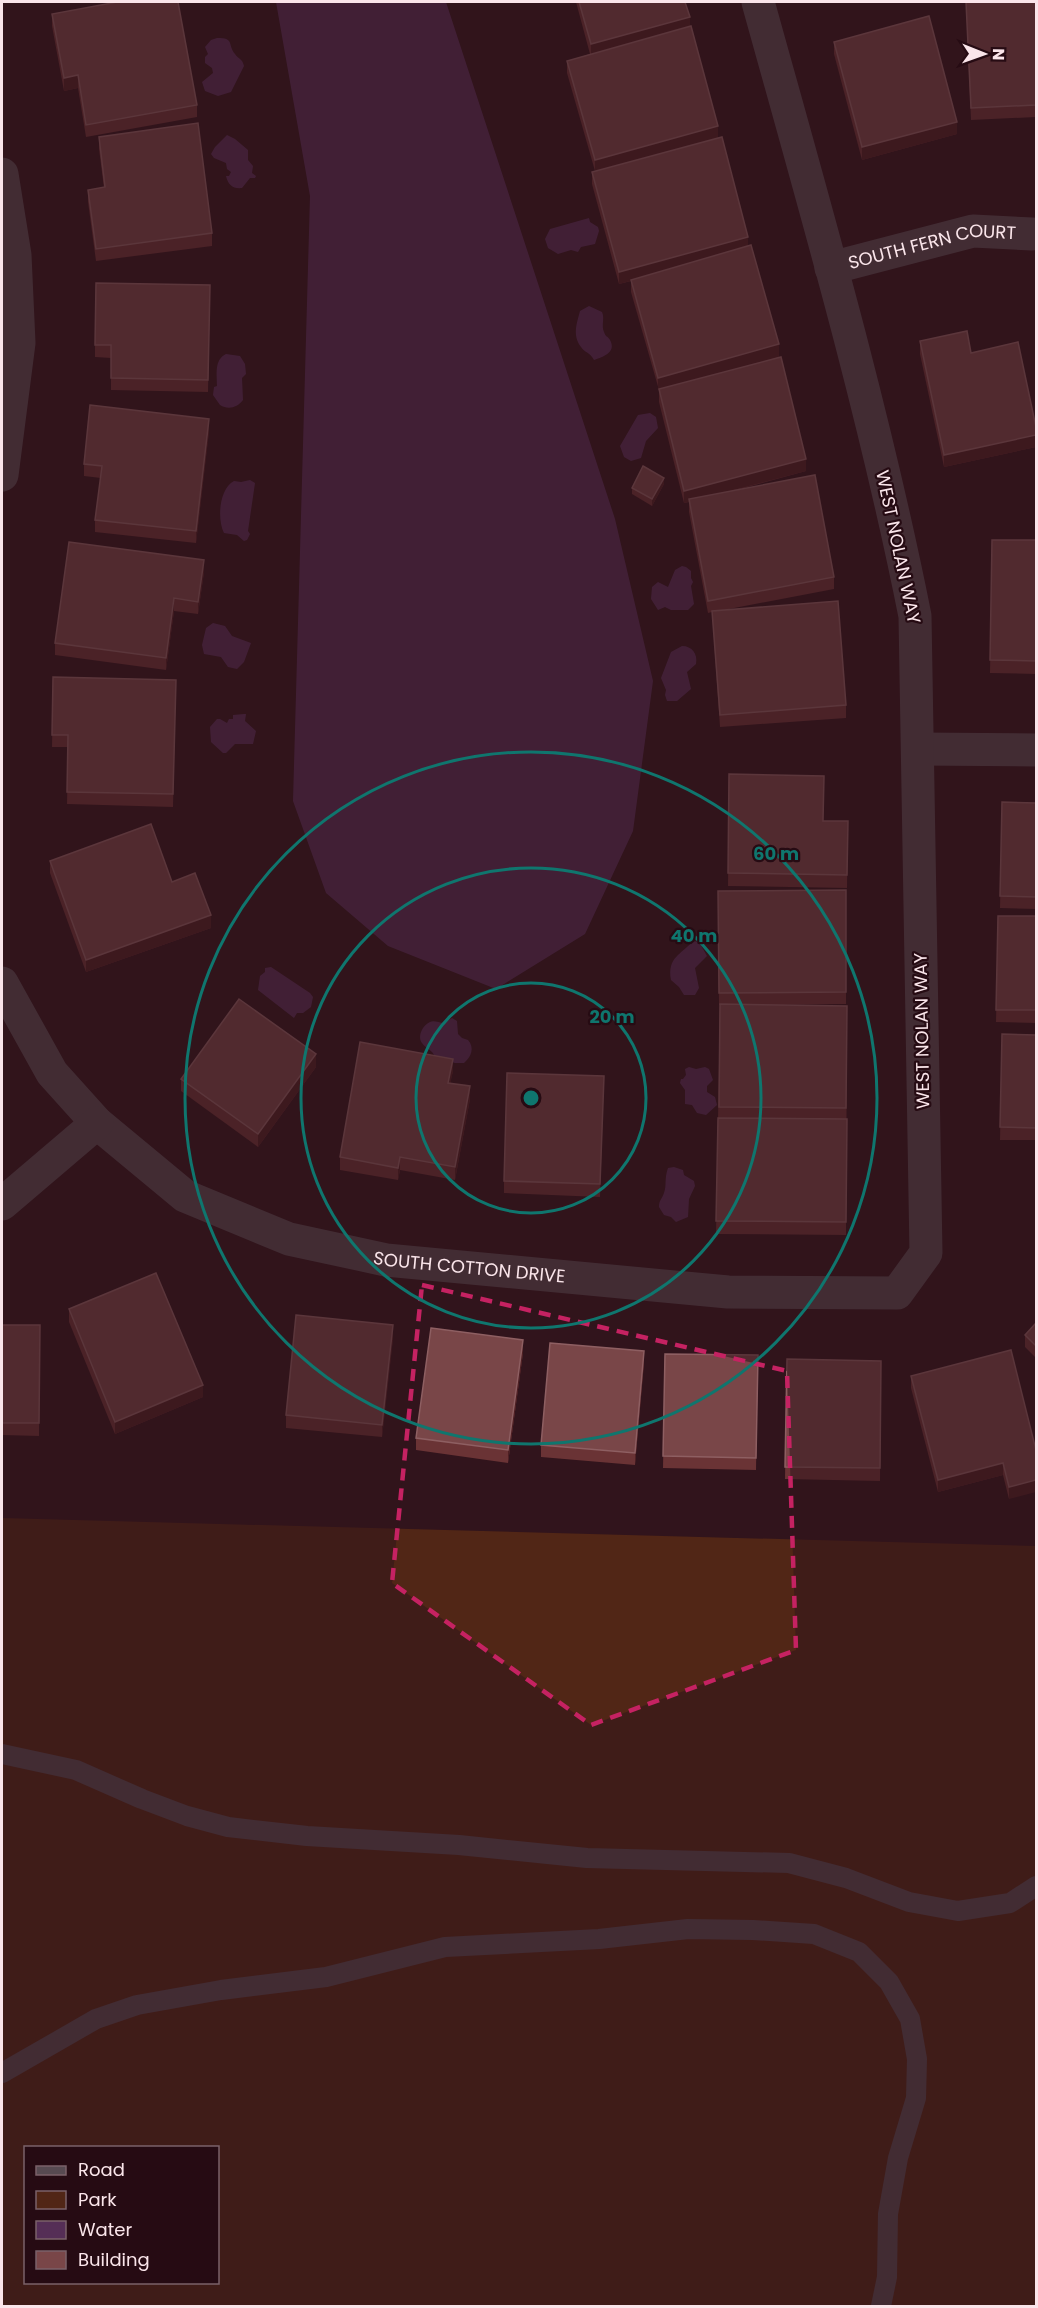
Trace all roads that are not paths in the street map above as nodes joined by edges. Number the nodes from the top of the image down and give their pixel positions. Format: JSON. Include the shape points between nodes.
{"nodes":[{"id":1,"x":758,"y":2,"type":"edge"},
{"id":2,"x":2,"y":174,"type":"edge"},
{"id":3,"x":1032,"y":234,"type":"dead end"},
{"id":4,"x":831,"y":268,"type":"junction"},
{"id":5,"x":2,"y":475,"type":"edge"},
{"id":6,"x":918,"y":749,"type":"junction"},
{"id":7,"x":1036,"y":750,"type":"edge"},
{"id":8,"x":2,"y":983,"type":"edge"},
{"id":9,"x":97,"y":1123,"type":"junction"},
{"id":10,"x":2,"y":1204,"type":"edge"},
{"id":11,"x":926,"y":1253,"type":"joint"},
{"id":12,"x":2,"y":1754,"type":"edge"},
{"id":13,"x":1036,"y":1886,"type":"edge"},
{"id":14,"x":2,"y":2073,"type":"edge"},
{"id":15,"x":881,"y":2307,"type":"edge"}],
"edges":[{"from":1,"to":4,"type":"street","name":"WEST NOLAN WAY"},
{"from":2,"to":5,"type":"street","via":[[15,255],[19,343]]},
{"from":3,"to":4,"type":"street","name":"SOUTH FERN COURT","via":[[973,231]]},
{"from":4,"to":6,"type":"street","name":"WEST NOLAN WAY","via":[[902,548],[915,616]]},
{"from":6,"to":7,"type":"street"},
{"from":6,"to":11,"type":"street","name":"WEST NOLAN WAY"},
{"from":8,"to":9,"type":"street","name":"SOUTH COTTON DRIVE","via":[[52,1073]]},
{"from":9,"to":10,"type":"street"},
{"from":9,"to":11,"type":"street","name":"SOUTH COTTON DRIVE","via":[[185,1196],[290,1239],[386,1260],[728,1292],[897,1293]]},
{"from":12,"to":13,"type":"lane","via":[[76,1770],[187,1816],[228,1827],[587,1858],[789,1863],[846,1878],[909,1902],[958,1911],[1010,1903]]},
{"from":14,"to":15,"type":"lane","via":[[96,2019],[137,2005],[326,1977],[445,1947],[599,1939],[688,1929],[814,1934],[859,1952],[889,1982],[912,2029],[917,2059],[916,2098],[898,2158],[888,2214],[887,2277]]}]}
